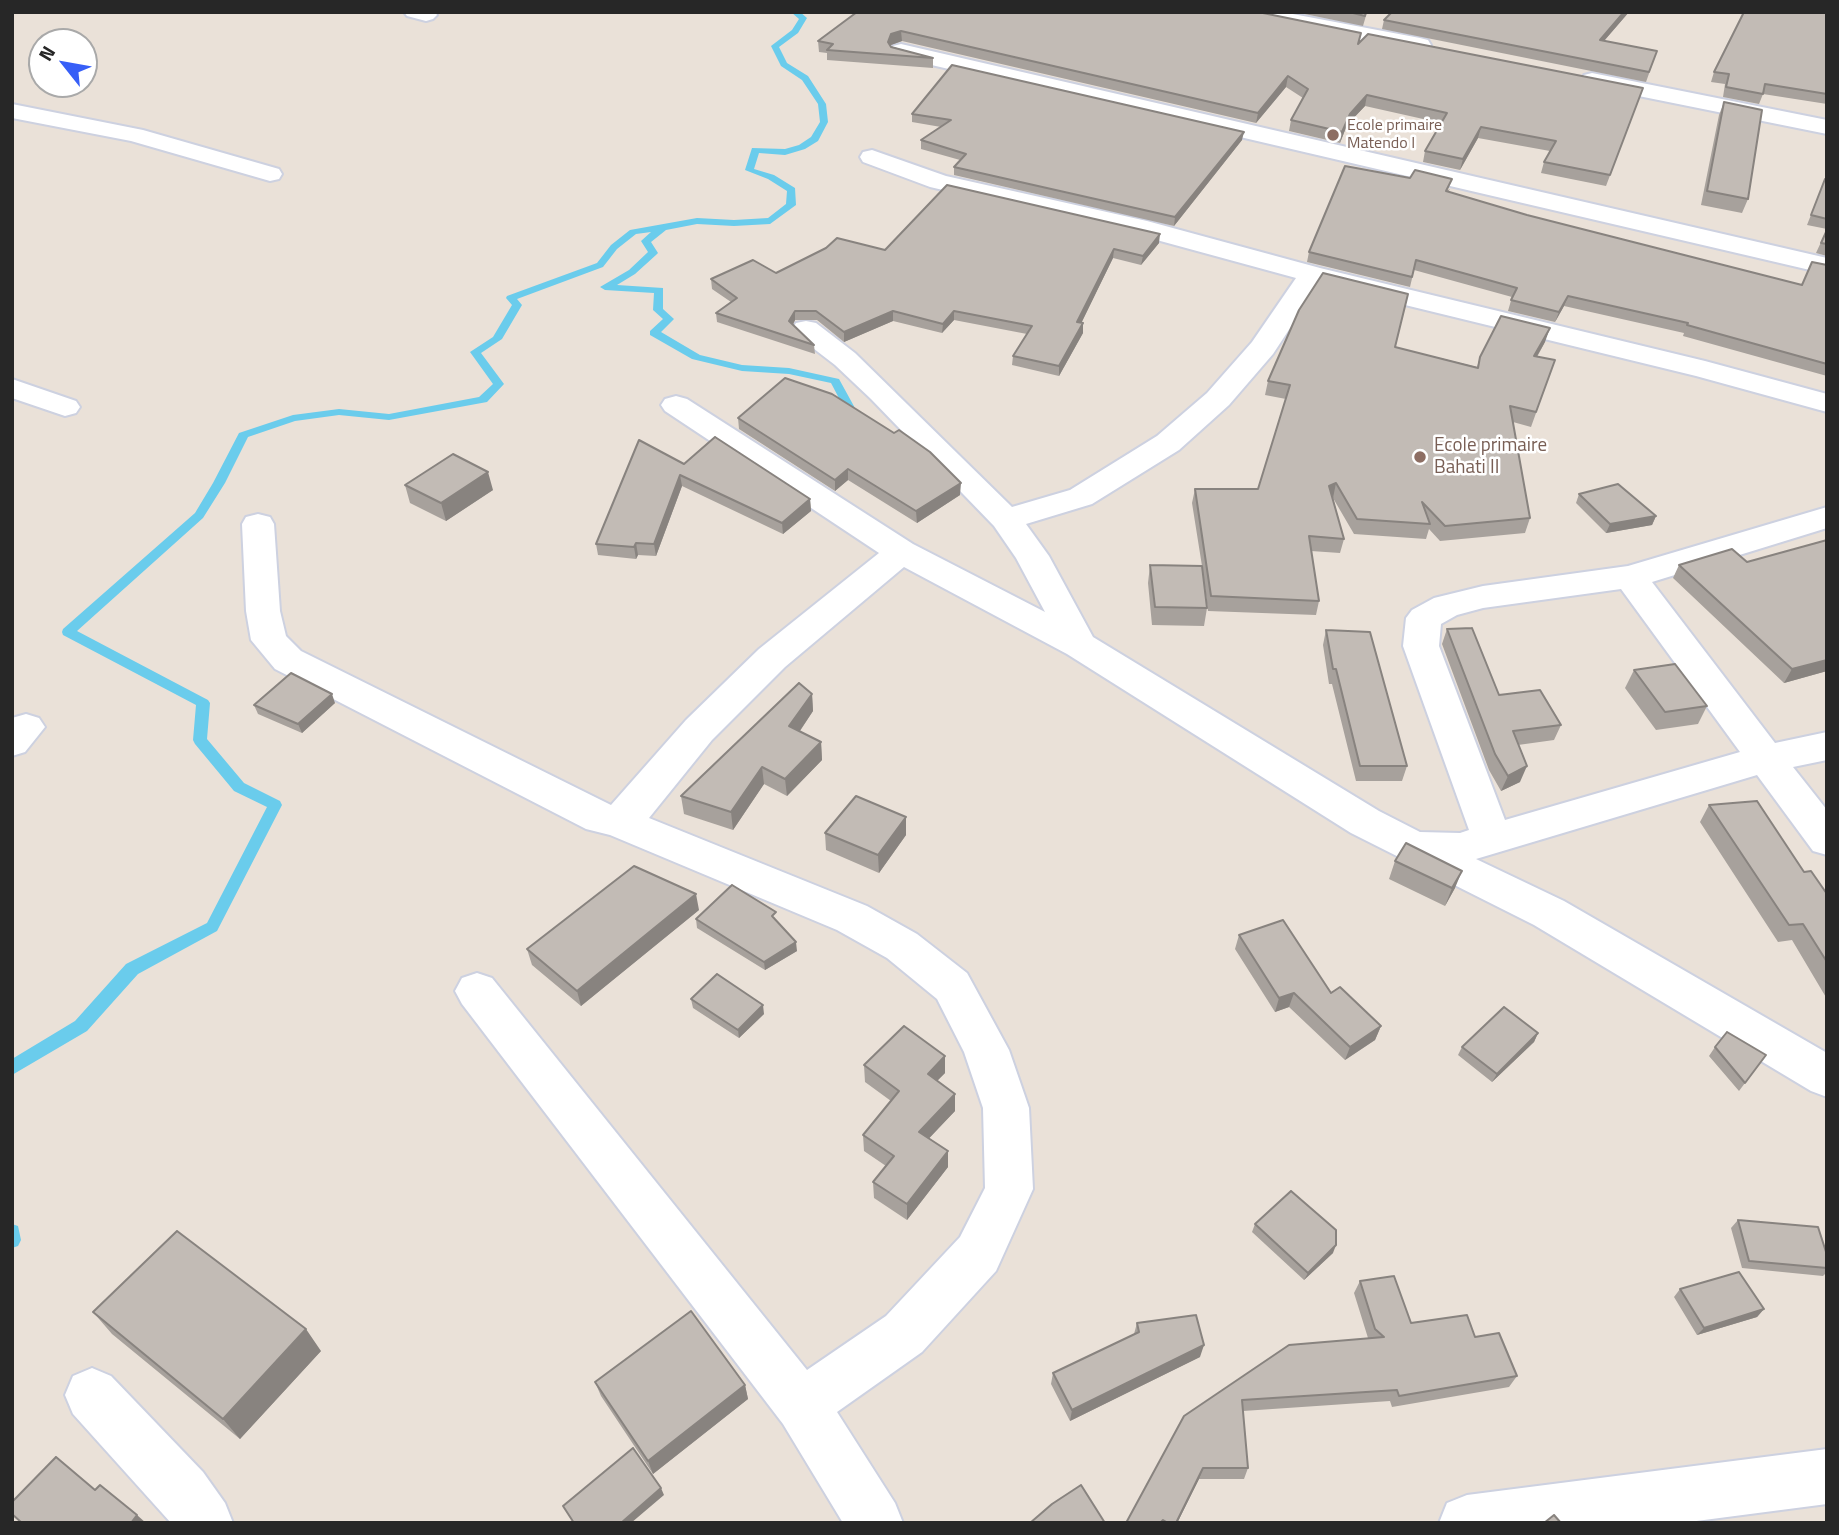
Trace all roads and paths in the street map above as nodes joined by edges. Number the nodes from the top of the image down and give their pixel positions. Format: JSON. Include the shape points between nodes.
{"nodes":[{"id":1,"x":1247,"y":12,"type":"edge"},
{"id":2,"x":1436,"y":49,"type":"edge"},
{"id":3,"x":901,"y":51,"type":"edge"},
{"id":4,"x":1570,"y":76,"type":"edge"},
{"id":5,"x":12,"y":111,"type":"edge"},
{"id":6,"x":1827,"y":127,"type":"edge"},
{"id":7,"x":872,"y":157,"type":"dead end"},
{"id":8,"x":270,"y":174,"type":"dead end"},
{"id":9,"x":1827,"y":266,"type":"edge"},
{"id":10,"x":1312,"y":274,"type":"junction"},
{"id":11,"x":806,"y":329,"type":"dead end"},
{"id":12,"x":12,"y":388,"type":"edge"},
{"id":13,"x":1827,"y":403,"type":"edge"},
{"id":14,"x":676,"y":405,"type":"dead end"},
{"id":15,"x":65,"y":408,"type":"dead end"},
{"id":16,"x":1827,"y":517,"type":"edge"},
{"id":17,"x":1006,"y":519,"type":"junction"},
{"id":18,"x":258,"y":524,"type":"dead end"},
{"id":19,"x":901,"y":552,"type":"junction"},
{"id":20,"x":1630,"y":577,"type":"junction"},
{"id":21,"x":1080,"y":645,"type":"junction"},
{"id":22,"x":1827,"y":746,"type":"edge"},
{"id":23,"x":1767,"y":758,"type":"junction"},
{"id":24,"x":616,"y":821,"type":"junction"},
{"id":25,"x":1492,"y":838,"type":"junction"},
{"id":26,"x":1827,"y":840,"type":"edge"},
{"id":27,"x":1415,"y":847,"type":"junction"},
{"id":28,"x":477,"y":991,"type":"dead end"},
{"id":29,"x":1827,"y":1077,"type":"edge"},
{"id":30,"x":92,"y":1395,"type":"dead end"},
{"id":31,"x":802,"y":1405,"type":"junction"},
{"id":32,"x":1827,"y":1476,"type":"edge"},
{"id":33,"x":205,"y":1523,"type":"edge"},
{"id":34,"x":875,"y":1523,"type":"edge"},
{"id":35,"x":1467,"y":1523,"type":"edge"}],
"edges":[{"from":1,"to":2,"type":"street"},
{"from":3,"to":9,"type":"street"},
{"from":4,"to":6,"type":"street"},
{"from":5,"to":8,"type":"street","via":[[135,135]]},
{"from":7,"to":10,"type":"street","via":[[939,182],[1147,229]]},
{"from":10,"to":13,"type":"street"},
{"from":10,"to":17,"type":"street","via":[[1263,348],[1218,399],[1168,443],[1081,496]]},
{"from":11,"to":17,"type":"street","via":[[882,393]]},
{"from":12,"to":15,"type":"street"},
{"from":14,"to":19,"type":"street"},
{"from":16,"to":20,"type":"street"},
{"from":17,"to":21,"type":"street","via":[[1032,556]]},
{"from":18,"to":24,"type":"street","via":[[269,640],[288,660],[600,818]]},
{"from":19,"to":21,"type":"street"},
{"from":19,"to":24,"type":"street","via":[[772,658],[699,730],[630,813]]},
{"from":20,"to":23,"type":"street"},
{"from":20,"to":25,"type":"street","via":[[1483,597],[1446,606],[1424,618],[1421,646]]},
{"from":21,"to":27,"type":"street","via":[[1365,822]]},
{"from":22,"to":23,"type":"street"},
{"from":23,"to":25,"type":"street"},
{"from":23,"to":26,"type":"street"},
{"from":24,"to":31,"type":"street","via":[[852,918],[902,946],[951,986],[986,1050],[1006,1108],[1009,1189],[978,1254],[904,1334]]},
{"from":25,"to":27,"type":"street","via":[[1460,848]]},
{"from":27,"to":29,"type":"street","via":[[1549,912]]},
{"from":28,"to":31,"type":"street"},
{"from":30,"to":33,"type":"street","via":[[183,1492]]},
{"from":31,"to":34,"type":"street"},
{"from":32,"to":35,"type":"street"}]}
